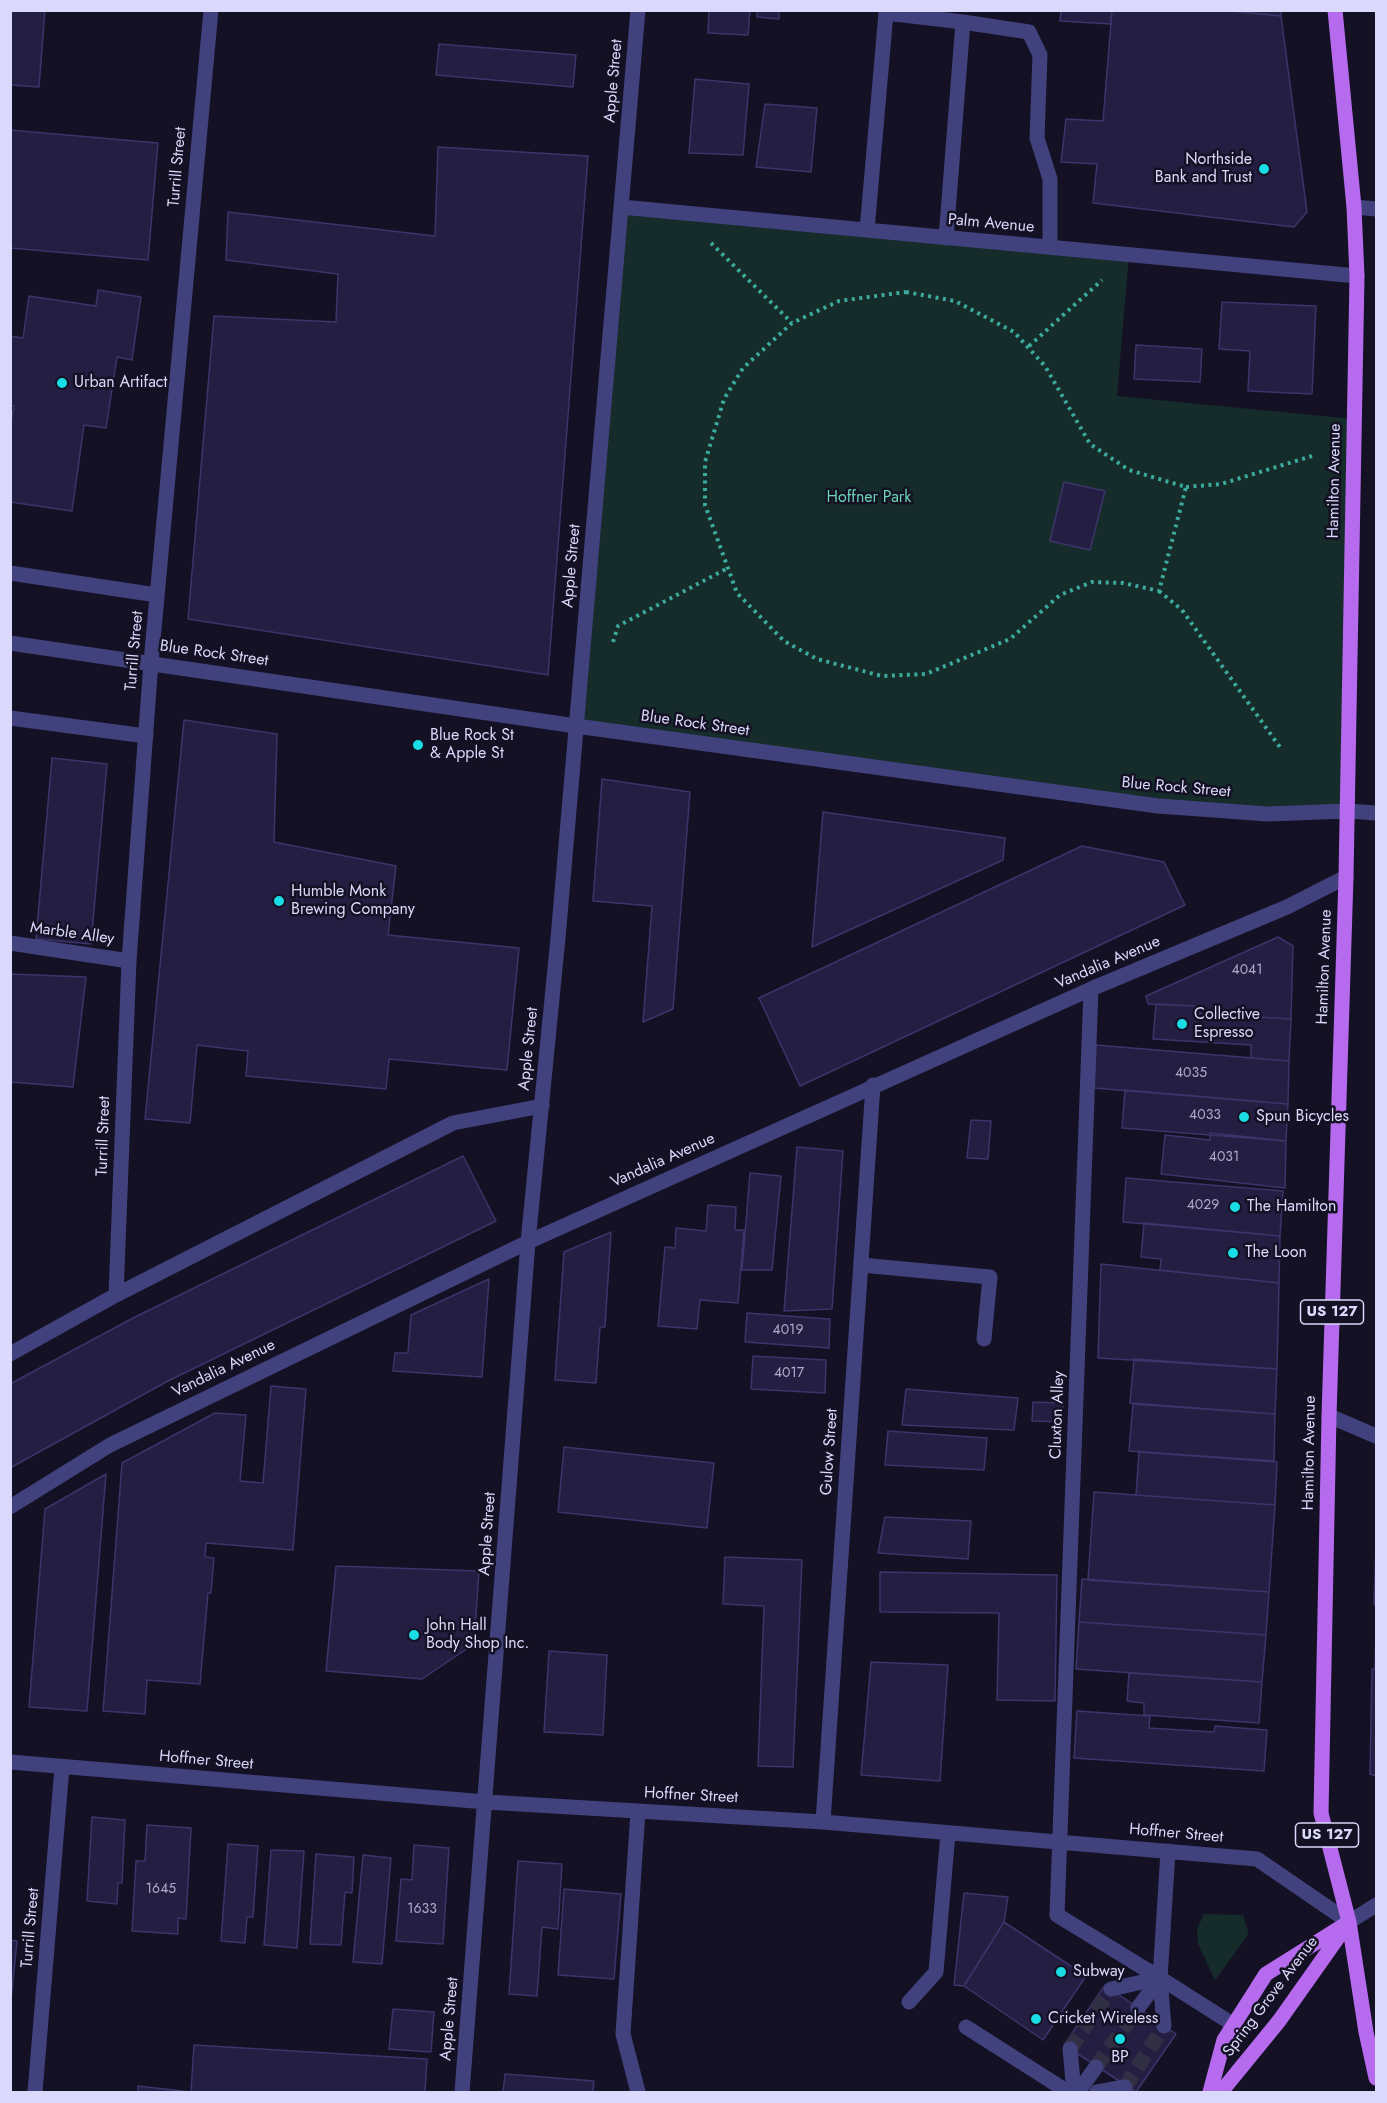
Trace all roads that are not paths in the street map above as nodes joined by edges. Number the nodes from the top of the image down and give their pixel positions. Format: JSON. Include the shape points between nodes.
{"nodes":[{"id":1,"x":211,"y":10,"type":"edge"},
{"id":2,"x":638,"y":10,"type":"edge"},
{"id":3,"x":1335,"y":10,"type":"edge"},
{"id":4,"x":963,"y":22,"type":"junction"},
{"id":5,"x":621,"y":207,"type":"junction"},
{"id":6,"x":1354,"y":207,"type":"junction"},
{"id":7,"x":1377,"y":210,"type":"edge"},
{"id":8,"x":867,"y":231,"type":"junction"},
{"id":9,"x":946,"y":238,"type":"junction"},
{"id":10,"x":1050,"y":247,"type":"junction"},
{"id":11,"x":1357,"y":276,"type":"junction"},
{"id":12,"x":10,"y":573,"type":"edge"},
{"id":13,"x":157,"y":596,"type":"junction"},
{"id":14,"x":10,"y":643,"type":"edge"},
{"id":15,"x":151,"y":662,"type":"junction"},
{"id":16,"x":10,"y":718,"type":"edge"},
{"id":17,"x":576,"y":726,"type":"junction"},
{"id":18,"x":146,"y":736,"type":"junction"},
{"id":19,"x":1348,"y":810,"type":"junction"},
{"id":20,"x":1377,"y":813,"type":"edge"},
{"id":21,"x":1346,"y":877,"type":"junction"},
{"id":22,"x":10,"y":943,"type":"edge"},
{"id":23,"x":129,"y":960,"type":"junction"},
{"id":24,"x":1091,"y":989,"type":"junction"},
{"id":25,"x":873,"y":1085,"type":"junction"},
{"id":26,"x":542,"y":1106,"type":"junction"},
{"id":27,"x":528,"y":1242,"type":"junction"},
{"id":28,"x":861,"y":1265,"type":"junction"},
{"id":29,"x":116,"y":1295,"type":"junction"},
{"id":30,"x":984,"y":1339,"type":"dead end"},
{"id":31,"x":10,"y":1354,"type":"edge"},
{"id":32,"x":1329,"y":1416,"type":"junction"},
{"id":33,"x":1377,"y":1436,"type":"edge"},
{"id":34,"x":10,"y":1507,"type":"edge"},
{"id":35,"x":10,"y":1762,"type":"edge"},
{"id":36,"x":62,"y":1767,"type":"junction"},
{"id":37,"x":486,"y":1802,"type":"junction"},
{"id":38,"x":639,"y":1811,"type":"junction"},
{"id":39,"x":823,"y":1822,"type":"junction"},
{"id":40,"x":948,"y":1833,"type":"junction"},
{"id":41,"x":1062,"y":1842,"type":"junction"},
{"id":42,"x":1168,"y":1851,"type":"junction"},
{"id":43,"x":1377,"y":1905,"type":"edge"},
{"id":44,"x":1349,"y":1922,"type":"junction"},
{"id":45,"x":1160,"y":1978,"type":"junction"},
{"id":46,"x":1111,"y":1989,"type":"tunnel mouth"},
{"id":47,"x":909,"y":2002,"type":"dead end"},
{"id":48,"x":1138,"y":2008,"type":"tunnel mouth"},
{"id":49,"x":1234,"y":2025,"type":"junction"},
{"id":50,"x":1164,"y":2026,"type":"tunnel mouth"},
{"id":51,"x":966,"y":2027,"type":"dead end"},
{"id":52,"x":1070,"y":2049,"type":"tunnel mouth"},
{"id":53,"x":1096,"y":2067,"type":"tunnel mouth"},
{"id":54,"x":1376,"y":2071,"type":"edge"},
{"id":55,"x":1125,"y":2087,"type":"dead end"},
{"id":56,"x":35,"y":2092,"type":"edge"},
{"id":57,"x":462,"y":2092,"type":"edge"},
{"id":58,"x":638,"y":2092,"type":"edge"},
{"id":59,"x":1068,"y":2092,"type":"edge"},
{"id":60,"x":1076,"y":2092,"type":"edge"},
{"id":61,"x":1097,"y":2092,"type":"edge"},
{"id":62,"x":1210,"y":2092,"type":"edge"},
{"id":63,"x":1221,"y":2092,"type":"edge"}],
"edges":[{"from":1,"to":13,"type":"street","name":"Turrill Street"},
{"from":2,"to":5,"type":"street","name":"Apple Street"},
{"from":3,"to":6,"type":"main road","name":"Hamilton Avenue","number":"US 127"},
{"from":4,"to":8,"type":"street","via":[[886,13]]},
{"from":4,"to":9,"type":"street"},
{"from":4,"to":10,"type":"street","via":[[1029,32],[1040,55],[1037,138],[1050,179]]},
{"from":5,"to":8,"type":"street","name":"Palm Avenue"},
{"from":5,"to":17,"type":"street","name":"Apple Street"},
{"from":6,"to":7,"type":"street"},
{"from":6,"to":11,"type":"main road","name":"Hamilton Avenue","number":"US 127"},
{"from":8,"to":9,"type":"street","name":"Palm Avenue"},
{"from":9,"to":10,"type":"street","name":"Palm Avenue"},
{"from":10,"to":11,"type":"street","name":"Palm Avenue"},
{"from":11,"to":19,"type":"main road","name":"Hamilton Avenue","number":"US 127"},
{"from":12,"to":13,"type":"street"},
{"from":13,"to":15,"type":"street","name":"Turrill Street"},
{"from":14,"to":15,"type":"street","name":"Blue Rock Street"},
{"from":15,"to":17,"type":"street","name":"Blue Rock Street"},
{"from":15,"to":18,"type":"street","name":"Turrill Street"},
{"from":16,"to":18,"type":"street"},
{"from":17,"to":19,"type":"street","name":"Blue Rock Street","via":[[1158,806],[1269,814]]},
{"from":17,"to":26,"type":"street","name":"Apple Street"},
{"from":18,"to":23,"type":"street","name":"Turrill Street"},
{"from":19,"to":20,"type":"street","name":"Blue Rock Street"},
{"from":19,"to":21,"type":"main road","name":"Hamilton Avenue","number":"US 127"},
{"from":21,"to":24,"type":"street","name":"Vandalia Avenue","via":[[1287,907]]},
{"from":21,"to":32,"type":"main road","name":"Hamilton Avenue","number":"US 127"},
{"from":22,"to":23,"type":"street","name":"Marble Alley"},
{"from":23,"to":29,"type":"street","name":"Turrill Street"},
{"from":24,"to":25,"type":"street","name":"Vandalia Avenue"},
{"from":24,"to":41,"type":"street","name":"Cluxton Alley"},
{"from":25,"to":27,"type":"street","name":"Vandalia Avenue"},
{"from":25,"to":28,"type":"street","name":"Gulow Street"},
{"from":26,"to":27,"type":"street","name":"Apple Street"},
{"from":26,"to":29,"type":"street","via":[[453,1123]]},
{"from":27,"to":34,"type":"street","name":"Vandalia Avenue","via":[[110,1445]]},
{"from":27,"to":37,"type":"street","name":"Apple Street"},
{"from":28,"to":30,"type":"street","via":[[990,1277]]},
{"from":28,"to":39,"type":"street","name":"Gulow Street"},
{"from":29,"to":31,"type":"street"},
{"from":32,"to":33,"type":"street"},
{"from":32,"to":44,"type":"main road","name":"Hamilton Avenue","number":"US 127","via":[[1321,1813]]},
{"from":35,"to":36,"type":"street","name":"Hoffner Street"},
{"from":36,"to":37,"type":"street","name":"Hoffner Street"},
{"from":36,"to":56,"type":"street","name":"Turrill Street"},
{"from":37,"to":38,"type":"street","name":"Hoffner Street"},
{"from":37,"to":57,"type":"street","name":"Apple Street"},
{"from":38,"to":39,"type":"street","name":"Hoffner Street"},
{"from":38,"to":58,"type":"street","via":[[623,2034]]},
{"from":39,"to":40,"type":"street","name":"Hoffner Street"},
{"from":40,"to":41,"type":"street","name":"Hoffner Street"},
{"from":40,"to":47,"type":"street","via":[[936,1972]]},
{"from":41,"to":42,"type":"street","name":"Hoffner Street"},
{"from":41,"to":45,"type":"street","name":"Cluxton Alley","via":[[1057,1915]]},
{"from":42,"to":44,"type":"street","name":"Hoffner Street","via":[[1257,1859]]},
{"from":42,"to":45,"type":"street"},
{"from":43,"to":44,"type":"street","name":"Spring Grove Avenue"},
{"from":44,"to":49,"type":"main road","name":"Spring Grove Avenue","via":[[1266,1974]]},
{"from":44,"to":54,"type":"main road","number":"US 127"},
{"from":44,"to":63,"type":"main road","name":"Spring Grove Avenue"},
{"from":45,"to":46,"type":"street"},
{"from":45,"to":48,"type":"street"},
{"from":45,"to":49,"type":"street"},
{"from":45,"to":50,"type":"street"},
{"from":49,"to":62,"type":"main road","name":"Spring Grove Avenue","via":[[1224,2040]]},
{"from":51,"to":59,"type":"street"},
{"from":52,"to":60,"type":"street"},
{"from":53,"to":60,"type":"street"},
{"from":55,"to":61,"type":"street"}]}
